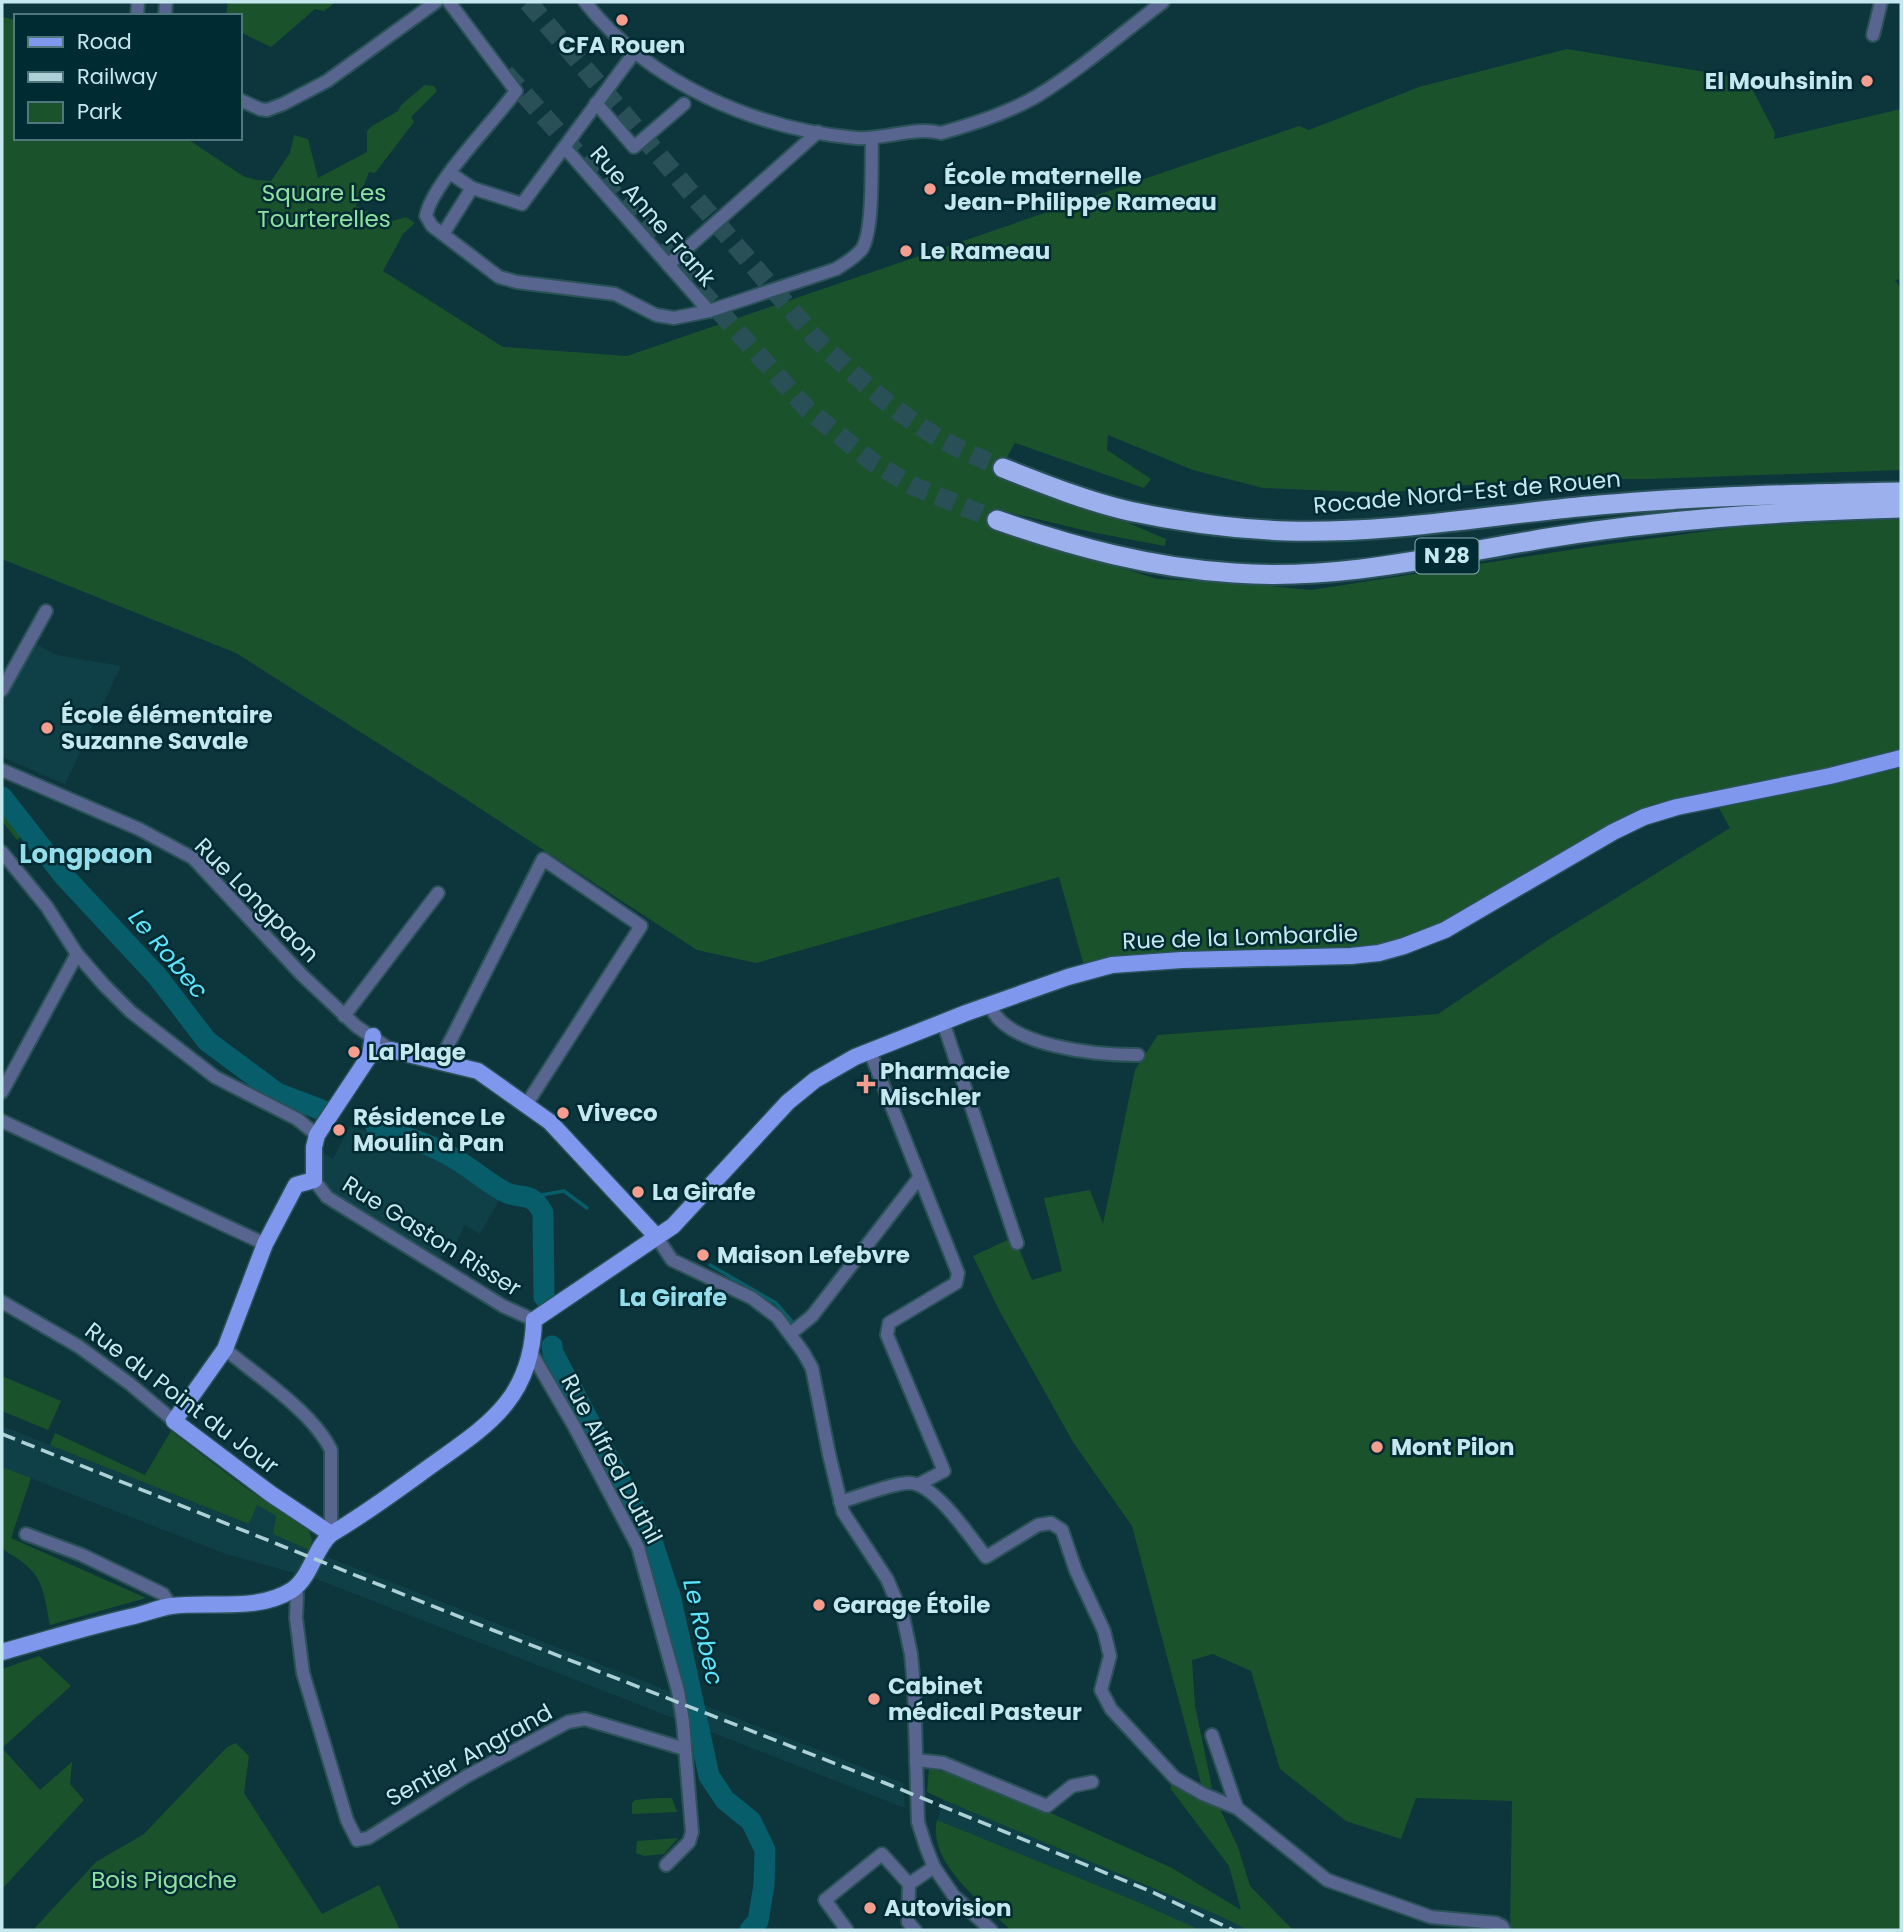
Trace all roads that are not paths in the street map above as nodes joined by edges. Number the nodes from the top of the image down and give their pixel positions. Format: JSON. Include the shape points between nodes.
{"nodes":[{"id":1,"x":436,"y":2,"type":"edge"},
{"id":2,"x":449,"y":2,"type":"edge"},
{"id":3,"x":585,"y":2,"type":"edge"},
{"id":4,"x":1163,"y":2,"type":"edge"},
{"id":5,"x":1881,"y":2,"type":"edge"},
{"id":6,"x":1873,"y":36,"type":"dead end"},
{"id":7,"x":635,"y":53,"type":"junction"},
{"id":8,"x":242,"y":101,"type":"edge"},
{"id":9,"x":596,"y":103,"type":"junction"},
{"id":10,"x":684,"y":104,"type":"dead end"},
{"id":11,"x":818,"y":132,"type":"junction"},
{"id":12,"x":872,"y":138,"type":"junction"},
{"id":13,"x":565,"y":148,"type":"junction"},
{"id":14,"x":450,"y":173,"type":"junction"},
{"id":15,"x":472,"y":188,"type":"junction"},
{"id":16,"x":443,"y":234,"type":"junction"},
{"id":17,"x":667,"y":265,"type":"junction"},
{"id":18,"x":709,"y":312,"type":"junction"},
{"id":19,"x":1003,"y":468,"type":"tunnel mouth"},
{"id":20,"x":1901,"y":492,"type":"edge"},
{"id":21,"x":1901,"y":508,"type":"edge"},
{"id":22,"x":997,"y":520,"type":"tunnel mouth"},
{"id":23,"x":46,"y":611,"type":"dead end"},
{"id":24,"x":2,"y":690,"type":"edge"},
{"id":25,"x":1901,"y":752,"type":"edge"},
{"id":26,"x":1901,"y":758,"type":"edge"},
{"id":27,"x":1878,"y":764,"type":"junction"},
{"id":28,"x":2,"y":770,"type":"edge"},
{"id":29,"x":3,"y":856,"type":"edge"},
{"id":30,"x":438,"y":894,"type":"dead end"},
{"id":31,"x":77,"y":954,"type":"junction"},
{"id":32,"x":989,"y":1005,"type":"junction"},
{"id":33,"x":344,"y":1016,"type":"junction"},
{"id":34,"x":943,"y":1022,"type":"junction"},
{"id":35,"x":373,"y":1035,"type":"junction"},
{"id":36,"x":391,"y":1050,"type":"junction"},
{"id":37,"x":870,"y":1052,"type":"junction"},
{"id":38,"x":370,"y":1055,"type":"junction"},
{"id":39,"x":1138,"y":1055,"type":"dead end"},
{"id":40,"x":440,"y":1061,"type":"junction"},
{"id":41,"x":2,"y":1092,"type":"edge"},
{"id":42,"x":526,"y":1105,"type":"junction"},
{"id":43,"x":2,"y":1121,"type":"edge"},
{"id":44,"x":317,"y":1135,"type":"junction"},
{"id":45,"x":919,"y":1178,"type":"junction"},
{"id":46,"x":314,"y":1180,"type":"junction"},
{"id":47,"x":656,"y":1236,"type":"junction"},
{"id":48,"x":1017,"y":1243,"type":"dead end"},
{"id":49,"x":265,"y":1244,"type":"junction"},
{"id":50,"x":2,"y":1302,"type":"edge"},
{"id":51,"x":534,"y":1320,"type":"junction"},
{"id":52,"x":790,"y":1334,"type":"junction"},
{"id":53,"x":225,"y":1349,"type":"junction"},
{"id":54,"x":532,"y":1354,"type":"junction"},
{"id":55,"x":174,"y":1420,"type":"junction"},
{"id":56,"x":919,"y":1484,"type":"junction"},
{"id":57,"x":841,"y":1502,"type":"junction"},
{"id":58,"x":26,"y":1534,"type":"dead end"},
{"id":59,"x":331,"y":1534,"type":"junction"},
{"id":60,"x":294,"y":1588,"type":"junction"},
{"id":61,"x":171,"y":1606,"type":"junction"},
{"id":62,"x":2,"y":1652,"type":"edge"},
{"id":63,"x":1212,"y":1735,"type":"dead end"},
{"id":64,"x":685,"y":1749,"type":"junction"},
{"id":65,"x":916,"y":1760,"type":"junction"},
{"id":66,"x":1092,"y":1782,"type":"dead end"},
{"id":67,"x":1237,"y":1808,"type":"junction"},
{"id":68,"x":666,"y":1864,"type":"dead end"},
{"id":69,"x":934,"y":1867,"type":"junction"},
{"id":70,"x":909,"y":1884,"type":"junction"},
{"id":71,"x":847,"y":1930,"type":"edge"},
{"id":72,"x":915,"y":1930,"type":"edge"},
{"id":73,"x":991,"y":1930,"type":"edge"},
{"id":74,"x":1504,"y":1930,"type":"edge"}],
"edges":[{"from":1,"to":8,"type":"street","via":[[327,81],[275,108],[260,109]]},
{"from":2,"to":14,"type":"street","via":[[516,92]]},
{"from":3,"to":7,"type":"street"},
{"from":4,"to":12,"type":"street","via":[[1037,96],[1010,110],[941,133]]},
{"from":5,"to":6,"type":"street"},
{"from":7,"to":9,"type":"street"},
{"from":7,"to":11,"type":"street","via":[[703,96],[777,123]]},
{"from":9,"to":10,"type":"street","via":[[634,147]]},
{"from":9,"to":13,"type":"street"},
{"from":11,"to":12,"type":"street"},
{"from":11,"to":17,"type":"street"},
{"from":12,"to":18,"type":"street","via":[[868,228],[863,247],[854,258],[836,269]]},
{"from":13,"to":15,"type":"street","via":[[522,204]]},
{"from":13,"to":17,"type":"street","name":"Rue Anne Frank"},
{"from":14,"to":15,"type":"street"},
{"from":14,"to":16,"type":"street","via":[[426,216]]},
{"from":15,"to":16,"type":"street"},
{"from":16,"to":18,"type":"street","via":[[499,276],[517,282],[615,294],[656,316]]},
{"from":17,"to":18,"type":"street","name":"Rue Anne Frank"},
{"from":19,"to":20,"type":"highway","name":"Rocade Nord-Est de Rouen","number":"N 28","via":[[1128,510],[1287,531],[1400,526],[1686,498]]},
{"from":21,"to":22,"type":"highway","number":"N 28","via":[[1648,525],[1399,565],[1280,574],[1186,569],[1132,559]]},
{"from":23,"to":24,"type":"street"},
{"from":25,"to":27,"type":"main road"},
{"from":26,"to":27,"type":"main road"},
{"from":27,"to":32,"type":"main road","name":"Rue de la Lombardie","via":[[1644,817],[1445,930],[1379,953],[1112,965]]},
{"from":28,"to":33,"type":"street","name":"Rue Longpaon","via":[[139,829],[193,858]]},
{"from":29,"to":31,"type":"street","via":[[47,907]]},
{"from":30,"to":33,"type":"street"},
{"from":31,"to":41,"type":"street"},
{"from":31,"to":44,"type":"street","via":[[131,1012],[215,1077],[297,1119]]},
{"from":32,"to":34,"type":"main road","name":"Rue de la Lombardie"},
{"from":32,"to":39,"type":"street","via":[[999,1022],[1029,1038],[1107,1055]]},
{"from":33,"to":35,"type":"street","name":"Rue Longpaon"},
{"from":34,"to":37,"type":"main road","name":"Rue de la Lombardie"},
{"from":34,"to":48,"type":"street"},
{"from":35,"to":36,"type":"street","name":"Rue Longpaon"},
{"from":35,"to":38,"type":"main road"},
{"from":36,"to":38,"type":"main road"},
{"from":36,"to":40,"type":"main road"},
{"from":37,"to":45,"type":"street"},
{"from":37,"to":47,"type":"main road","name":"Rue de la Lombardie","via":[[827,1072],[788,1102],[686,1213]]},
{"from":38,"to":44,"type":"main road"},
{"from":40,"to":42,"type":"main road","via":[[478,1071]]},
{"from":40,"to":42,"type":"street","via":[[543,859],[641,926]]},
{"from":42,"to":47,"type":"main road","via":[[550,1122]]},
{"from":43,"to":49,"type":"street"},
{"from":44,"to":46,"type":"main road"},
{"from":45,"to":52,"type":"street","via":[[812,1316]]},
{"from":45,"to":56,"type":"street","via":[[958,1273],[956,1283],[889,1323],[887,1335],[944,1471]]},
{"from":46,"to":49,"type":"main road","via":[[296,1185]]},
{"from":46,"to":51,"type":"street","name":"Rue Gaston Risser","via":[[327,1197],[503,1306]]},
{"from":47,"to":51,"type":"main road","name":"Rue de la Lombardie"},
{"from":47,"to":52,"type":"street","via":[[672,1260],[752,1298]]},
{"from":49,"to":53,"type":"main road"},
{"from":50,"to":55,"type":"street","name":"Rue du Point du Jour","via":[[78,1346]]},
{"from":51,"to":54,"type":"main road"},
{"from":52,"to":57,"type":"street","via":[[812,1368]]},
{"from":53,"to":55,"type":"main road"},
{"from":53,"to":59,"type":"street","via":[[309,1419],[327,1441],[331,1450]]},
{"from":54,"to":59,"type":"main road","via":[[515,1392],[486,1426]]},
{"from":54,"to":64,"type":"street","name":"Rue Alfred Duthil","via":[[638,1547],[678,1691]]},
{"from":55,"to":59,"type":"main road","name":"Rue du Point du Jour"},
{"from":56,"to":57,"type":"street","via":[[906,1483]]},
{"from":56,"to":67,"type":"street","via":[[939,1500],[986,1557],[1038,1525],[1051,1523],[1062,1530],[1104,1631],[1110,1656],[1101,1690],[1111,1709],[1175,1779]]},
{"from":57,"to":65,"type":"street","via":[[887,1579],[903,1616],[912,1665]]},
{"from":58,"to":61,"type":"street","via":[[163,1594]]},
{"from":59,"to":60,"type":"main road"},
{"from":60,"to":61,"type":"main road","via":[[258,1601]]},
{"from":60,"to":64,"type":"street","name":"Sentier Angrand","via":[[303,1673],[357,1840],[368,1838],[467,1776],[568,1723],[585,1719]]},
{"from":61,"to":62,"type":"main road"},
{"from":63,"to":67,"type":"street"},
{"from":64,"to":68,"type":"street","name":"Rue Alfred Duthil","via":[[692,1832],[689,1842]]},
{"from":65,"to":66,"type":"street","via":[[943,1763],[1047,1806],[1072,1786]]},
{"from":65,"to":69,"type":"street","via":[[918,1822]]},
{"from":67,"to":74,"type":"street","via":[[1327,1880],[1431,1917],[1496,1923]]},
{"from":69,"to":70,"type":"street"},
{"from":69,"to":73,"type":"street","via":[[954,1896]]},
{"from":70,"to":71,"type":"street","via":[[882,1854],[825,1900]]},
{"from":70,"to":72,"type":"street","via":[[908,1922]]}]}
